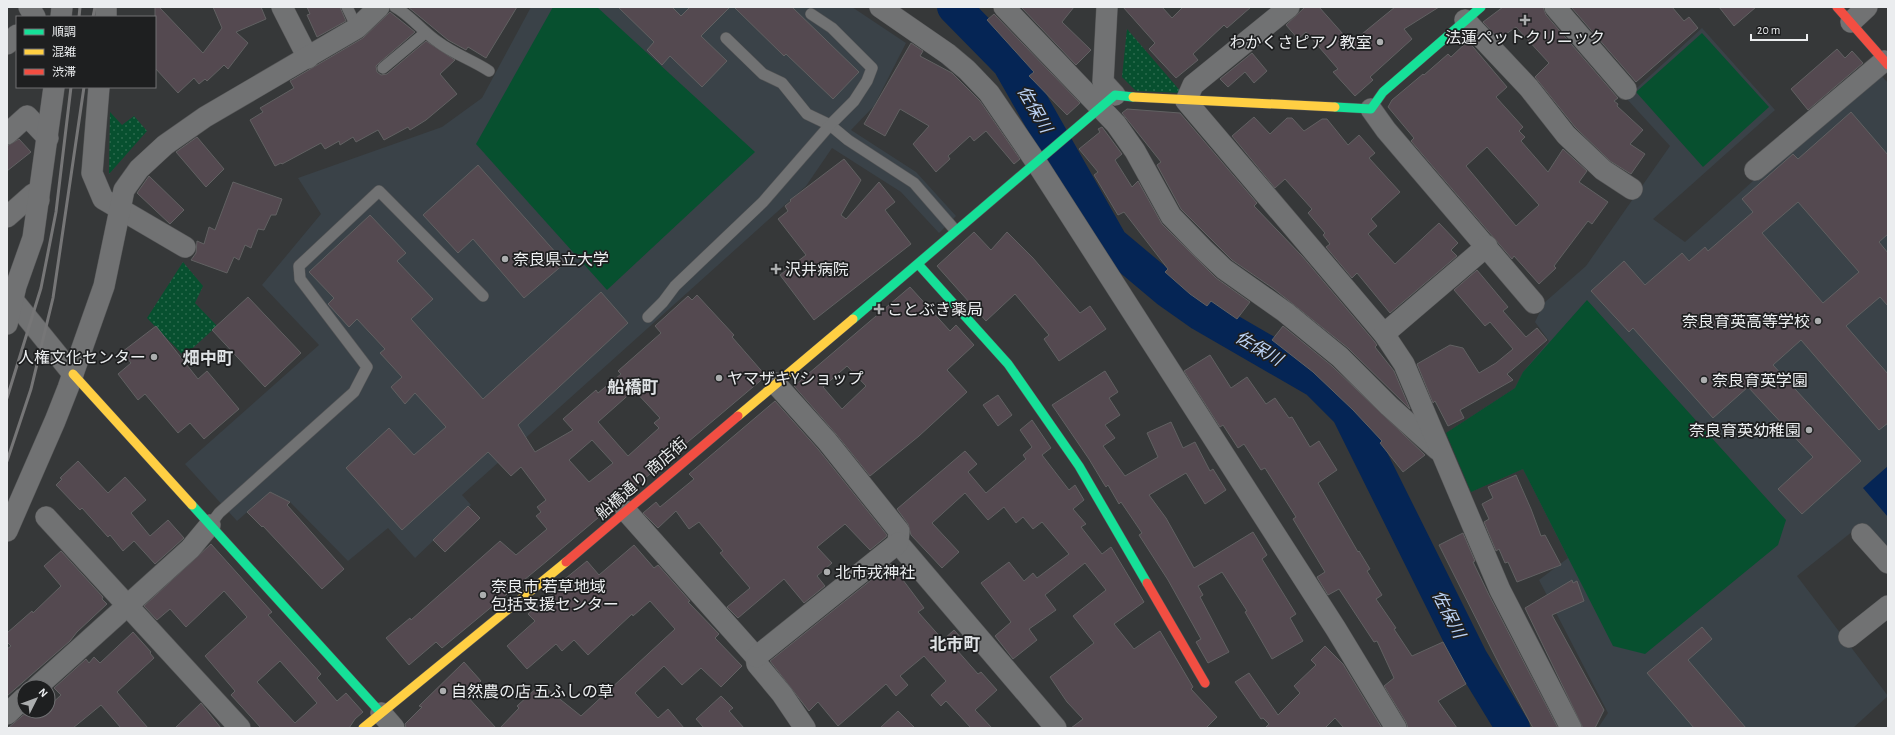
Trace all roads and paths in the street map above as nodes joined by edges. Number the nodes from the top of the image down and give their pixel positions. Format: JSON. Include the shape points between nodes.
{"nodes":[{"id":1,"x":28,"y":7,"type":"edge"},
{"id":2,"x":282,"y":7,"type":"edge"},
{"id":3,"x":347,"y":7,"type":"edge"},
{"id":4,"x":379,"y":7,"type":"edge"},
{"id":5,"x":395,"y":7,"type":"edge"},
{"id":6,"x":880,"y":7,"type":"edge"},
{"id":7,"x":1004,"y":7,"type":"edge"},
{"id":8,"x":1107,"y":7,"type":"edge"},
{"id":9,"x":1289,"y":7,"type":"edge"},
{"id":10,"x":1481,"y":7,"type":"edge"},
{"id":11,"x":1555,"y":7,"type":"edge"},
{"id":12,"x":1837,"y":7,"type":"edge"},
{"id":13,"x":1867,"y":7,"type":"edge"},
{"id":14,"x":811,"y":14,"type":"dead end"},
{"id":15,"x":34,"y":16,"type":"edge"},
{"id":16,"x":1465,"y":20,"type":"junction"},
{"id":17,"x":1851,"y":22,"type":"junction"},
{"id":18,"x":357,"y":28,"type":"junction"},
{"id":19,"x":425,"y":33,"type":"junction"},
{"id":20,"x":16,"y":36,"type":"edge"},
{"id":21,"x":726,"y":38,"type":"dead end"},
{"id":22,"x":7,"y":44,"type":"edge"},
{"id":23,"x":308,"y":58,"type":"junction"},
{"id":24,"x":1886,"y":63,"type":"edge"},
{"id":25,"x":383,"y":68,"type":"dead end"},
{"id":26,"x":489,"y":71,"type":"dead end"},
{"id":27,"x":54,"y":88,"type":"edge"},
{"id":28,"x":100,"y":88,"type":"edge"},
{"id":29,"x":1626,"y":89,"type":"dead end"},
{"id":30,"x":1108,"y":101,"type":"junction"},
{"id":31,"x":1186,"y":101,"type":"junction"},
{"id":32,"x":1371,"y":109,"type":"junction"},
{"id":33,"x":830,"y":125,"type":"junction"},
{"id":34,"x":7,"y":134,"type":"edge"},
{"id":35,"x":48,"y":138,"type":"junction"},
{"id":36,"x":1036,"y":162,"type":"junction"},
{"id":37,"x":1755,"y":170,"type":"dead end"},
{"id":38,"x":1632,"y":189,"type":"dead end"},
{"id":39,"x":39,"y":200,"type":"junction"},
{"id":40,"x":121,"y":210,"type":"junction"},
{"id":41,"x":7,"y":218,"type":"edge"},
{"id":42,"x":955,"y":230,"type":"junction"},
{"id":43,"x":1487,"y":246,"type":"junction"},
{"id":44,"x":185,"y":247,"type":"dead end"},
{"id":45,"x":918,"y":264,"type":"junction"},
{"id":46,"x":483,"y":296,"type":"dead end"},
{"id":47,"x":10,"y":297,"type":"edge"},
{"id":48,"x":1534,"y":303,"type":"dead end"},
{"id":49,"x":648,"y":317,"type":"dead end"},
{"id":50,"x":7,"y":324,"type":"edge"},
{"id":51,"x":1384,"y":334,"type":"junction"},
{"id":52,"x":73,"y":374,"type":"junction"},
{"id":53,"x":775,"y":383,"type":"junction"},
{"id":54,"x":1443,"y":454,"type":"junction"},
{"id":55,"x":626,"y":511,"type":"junction"},
{"id":56,"x":46,"y":517,"type":"dead end"},
{"id":57,"x":210,"y":525,"type":"junction"},
{"id":58,"x":7,"y":531,"type":"edge"},
{"id":59,"x":1862,"y":534,"type":"dead end"},
{"id":60,"x":898,"y":543,"type":"junction"},
{"id":61,"x":1888,"y":563,"type":"edge"},
{"id":62,"x":128,"y":605,"type":"junction"},
{"id":63,"x":1888,"y":606,"type":"edge"},
{"id":64,"x":1849,"y":637,"type":"dead end"},
{"id":65,"x":756,"y":657,"type":"junction"},
{"id":66,"x":46,"y":679,"type":"edge"},
{"id":67,"x":1205,"y":683,"type":"dead end"},
{"id":68,"x":388,"y":721,"type":"edge"},
{"id":69,"x":240,"y":728,"type":"edge"},
{"id":70,"x":364,"y":728,"type":"edge"},
{"id":71,"x":805,"y":728,"type":"edge"},
{"id":72,"x":1056,"y":728,"type":"edge"},
{"id":73,"x":1396,"y":728,"type":"edge"},
{"id":74,"x":1571,"y":728,"type":"edge"}],
"edges":[{"from":1,"to":15,"type":"street"},
{"from":2,"to":23,"type":"street"},
{"from":3,"to":18,"type":"lane"},
{"from":4,"to":18,"type":"street"},
{"from":5,"to":19,"type":"lane"},
{"from":6,"to":36,"type":"street","via":[[967,70],[989,93]]},
{"from":7,"to":30,"type":"street"},
{"from":8,"to":30,"type":"street","via":[[1103,82]]},
{"from":9,"to":31,"type":"street","via":[[1192,85]]},
{"from":10,"to":16,"type":"street"},
{"from":11,"to":29,"type":"street"},
{"from":12,"to":17,"type":"street"},
{"from":13,"to":17,"type":"street"},
{"from":14,"to":33,"type":"lane","via":[[832,28],[872,68],[867,81],[854,100]]},
{"from":16,"to":32,"type":"street","via":[[1383,92]]},
{"from":16,"to":38,"type":"street","via":[[1529,88],[1566,135],[1603,170]]},
{"from":17,"to":24,"type":"street"},
{"from":18,"to":23,"type":"street"},
{"from":19,"to":25,"type":"lane"},
{"from":19,"to":26,"type":"lane"},
{"from":20,"to":22,"type":"street"},
{"from":21,"to":33,"type":"lane","via":[[763,74],[782,83],[807,114]]},
{"from":23,"to":40,"type":"street","via":[[205,117],[165,146],[139,169],[124,190]]},
{"from":24,"to":37,"type":"street"},
{"from":27,"to":35,"type":"street"},
{"from":28,"to":40,"type":"street","via":[[92,173],[102,199]]},
{"from":30,"to":31,"type":"street"},
{"from":30,"to":36,"type":"street","name":"船橋通り 商店街"},
{"from":30,"to":54,"type":"street","via":[[1116,124],[1135,151],[1171,216],[1224,269],[1285,312],[1340,357],[1389,406]]},
{"from":31,"to":32,"type":"street"},
{"from":31,"to":51,"type":"street"},
{"from":32,"to":43,"type":"street","via":[[1386,130]]},
{"from":33,"to":42,"type":"lane","via":[[848,140],[914,183]]},
{"from":33,"to":49,"type":"lane","via":[[763,202],[675,286]]},
{"from":34,"to":35,"type":"street","via":[[27,116]]},
{"from":35,"to":39,"type":"street"},
{"from":36,"to":42,"type":"street","name":"船橋通り 商店街"},
{"from":36,"to":73,"type":"street","via":[[1336,629]]},
{"from":39,"to":41,"type":"street","via":[[33,194]]},
{"from":39,"to":47,"type":"street","via":[[33,238]]},
{"from":40,"to":44,"type":"street"},
{"from":40,"to":52,"type":"street","via":[[104,286]]},
{"from":42,"to":45,"type":"street","name":"船橋通り 商店街"},
{"from":43,"to":48,"type":"street"},
{"from":43,"to":51,"type":"street"},
{"from":45,"to":53,"type":"street","name":"船橋通り 商店街"},
{"from":45,"to":67,"type":"street","via":[[1008,364],[1079,466]]},
{"from":46,"to":57,"type":"lane","via":[[380,191],[299,266],[300,279],[367,367],[354,392],[219,513]]},
{"from":47,"to":50,"type":"street"},
{"from":47,"to":52,"type":"street"},
{"from":51,"to":54,"type":"street","via":[[1404,364]]},
{"from":52,"to":57,"type":"street"},
{"from":52,"to":58,"type":"street"},
{"from":53,"to":55,"type":"street","name":"船橋通り 商店街"},
{"from":53,"to":60,"type":"street","via":[[827,440],[899,531]]},
{"from":54,"to":74,"type":"street","via":[[1500,590]]},
{"from":55,"to":65,"type":"street"},
{"from":55,"to":68,"type":"street","name":"船橋通り 商店街","via":[[549,576]]},
{"from":56,"to":62,"type":"street"},
{"from":57,"to":62,"type":"street","via":[[190,549]]},
{"from":57,"to":68,"type":"street"},
{"from":59,"to":61,"type":"street"},
{"from":60,"to":65,"type":"street"},
{"from":60,"to":72,"type":"street"},
{"from":62,"to":66,"type":"street"},
{"from":62,"to":69,"type":"street"},
{"from":63,"to":64,"type":"street"},
{"from":65,"to":71,"type":"street","via":[[757,664]]},
{"from":68,"to":70,"type":"street","name":"船橋通り 商店街"}]}
